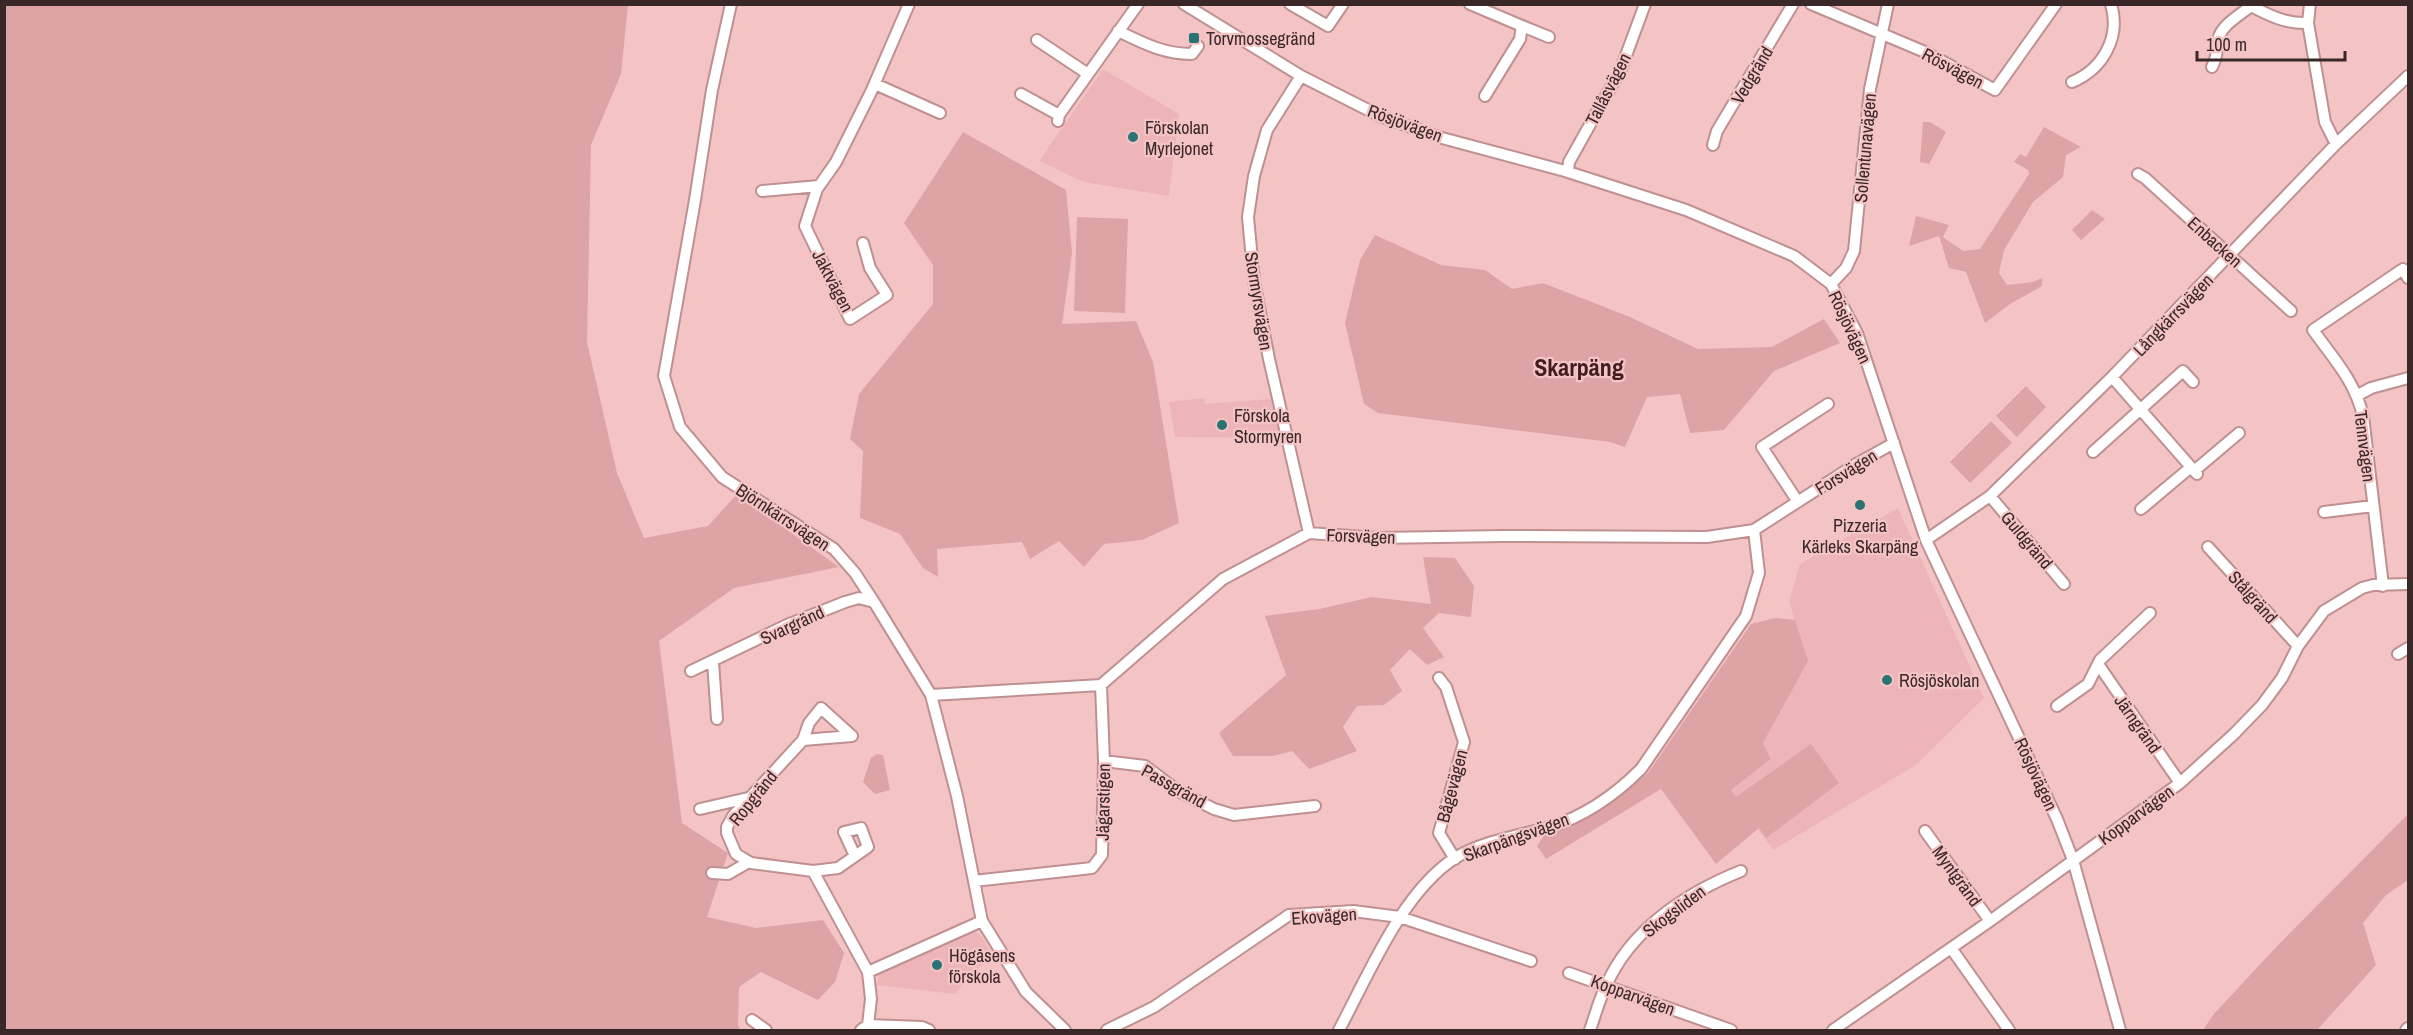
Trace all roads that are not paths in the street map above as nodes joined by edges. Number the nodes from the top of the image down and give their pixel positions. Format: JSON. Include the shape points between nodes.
{"nodes":[{"id":1,"x":731,"y":4,"type":"edge"},
{"id":2,"x":909,"y":4,"type":"edge"},
{"id":3,"x":1138,"y":4,"type":"edge"},
{"id":4,"x":1184,"y":4,"type":"edge"},
{"id":5,"x":1290,"y":4,"type":"edge"},
{"id":6,"x":1343,"y":4,"type":"edge"},
{"id":7,"x":1470,"y":4,"type":"edge"},
{"id":8,"x":1645,"y":4,"type":"edge"},
{"id":9,"x":1793,"y":4,"type":"edge"},
{"id":10,"x":1812,"y":4,"type":"edge"},
{"id":11,"x":1888,"y":4,"type":"edge"},
{"id":12,"x":2056,"y":4,"type":"edge"},
{"id":13,"x":2111,"y":4,"type":"edge"},
{"id":14,"x":2310,"y":4,"type":"edge"},
{"id":15,"x":2251,"y":5,"type":"edge"},
{"id":16,"x":2308,"y":23,"type":"junction"},
{"id":17,"x":1522,"y":26,"type":"junction"},
{"id":18,"x":1118,"y":31,"type":"junction"},
{"id":19,"x":1881,"y":34,"type":"junction"},
{"id":20,"x":1549,"y":37,"type":"dead end"},
{"id":21,"x":1037,"y":40,"type":"dead end"},
{"id":22,"x":1198,"y":46,"type":"dead end"},
{"id":23,"x":2212,"y":67,"type":"dead end"},
{"id":24,"x":1088,"y":74,"type":"junction"},
{"id":25,"x":1301,"y":76,"type":"junction"},
{"id":26,"x":2409,"y":76,"type":"edge"},
{"id":27,"x":2072,"y":82,"type":"dead end"},
{"id":28,"x":875,"y":84,"type":"junction"},
{"id":29,"x":1020,"y":94,"type":"dead end"},
{"id":30,"x":1485,"y":96,"type":"dead end"},
{"id":31,"x":940,"y":113,"type":"dead end"},
{"id":32,"x":2336,"y":144,"type":"junction"},
{"id":33,"x":1713,"y":145,"type":"dead end"},
{"id":34,"x":1568,"y":172,"type":"junction"},
{"id":35,"x":2138,"y":174,"type":"dead end"},
{"id":36,"x":819,"y":186,"type":"junction"},
{"id":37,"x":762,"y":191,"type":"dead end"},
{"id":38,"x":863,"y":243,"type":"dead end"},
{"id":39,"x":2229,"y":255,"type":"junction"},
{"id":40,"x":2409,"y":278,"type":"edge"},
{"id":41,"x":1831,"y":284,"type":"junction"},
{"id":42,"x":2291,"y":310,"type":"dead end"},
{"id":43,"x":2112,"y":377,"type":"junction"},
{"id":44,"x":2409,"y":378,"type":"edge"},
{"id":45,"x":2193,"y":382,"type":"dead end"},
{"id":46,"x":2358,"y":395,"type":"junction"},
{"id":47,"x":1828,"y":404,"type":"dead end"},
{"id":48,"x":2140,"y":409,"type":"junction"},
{"id":49,"x":2239,"y":433,"type":"dead end"},
{"id":50,"x":1894,"y":443,"type":"junction"},
{"id":51,"x":2093,"y":452,"type":"dead end"},
{"id":52,"x":2194,"y":470,"type":"junction"},
{"id":53,"x":1990,"y":496,"type":"junction"},
{"id":54,"x":1798,"y":502,"type":"junction"},
{"id":55,"x":2373,"y":506,"type":"junction"},
{"id":56,"x":2141,"y":508,"type":"dead end"},
{"id":57,"x":2324,"y":512,"type":"dead end"},
{"id":58,"x":1754,"y":530,"type":"junction"},
{"id":59,"x":1309,"y":533,"type":"junction"},
{"id":60,"x":1926,"y":540,"type":"junction"},
{"id":61,"x":2208,"y":547,"type":"dead end"},
{"id":62,"x":2064,"y":584,"type":"dead end"},
{"id":63,"x":2409,"y":584,"type":"edge"},
{"id":64,"x":2383,"y":586,"type":"junction"},
{"id":65,"x":874,"y":602,"type":"junction"},
{"id":66,"x":2150,"y":613,"type":"dead end"},
{"id":67,"x":2298,"y":646,"type":"junction"},
{"id":68,"x":2409,"y":648,"type":"edge"},
{"id":69,"x":2398,"y":654,"type":"dead end"},
{"id":70,"x":713,"y":662,"type":"junction"},
{"id":71,"x":2098,"y":664,"type":"junction"},
{"id":72,"x":691,"y":671,"type":"dead end"},
{"id":73,"x":1439,"y":678,"type":"dead end"},
{"id":74,"x":1101,"y":685,"type":"junction"},
{"id":75,"x":931,"y":694,"type":"junction"},
{"id":76,"x":2057,"y":706,"type":"dead end"},
{"id":77,"x":717,"y":719,"type":"dead end"},
{"id":78,"x":803,"y":740,"type":"dead end"},
{"id":79,"x":1104,"y":761,"type":"junction"},
{"id":80,"x":2180,"y":783,"type":"junction"},
{"id":81,"x":749,"y":798,"type":"junction"},
{"id":82,"x":1314,"y":806,"type":"dead end"},
{"id":83,"x":700,"y":809,"type":"dead end"},
{"id":84,"x":1925,"y":831,"type":"dead end"},
{"id":85,"x":855,"y":856,"type":"dead end"},
{"id":86,"x":1455,"y":859,"type":"junction"},
{"id":87,"x":2073,"y":860,"type":"junction"},
{"id":88,"x":749,"y":862,"type":"junction"},
{"id":89,"x":813,"y":871,"type":"junction"},
{"id":90,"x":1741,"y":871,"type":"dead end"},
{"id":91,"x":712,"y":873,"type":"dead end"},
{"id":92,"x":974,"y":881,"type":"junction"},
{"id":93,"x":1400,"y":917,"type":"junction"},
{"id":94,"x":982,"y":921,"type":"junction"},
{"id":95,"x":1990,"y":921,"type":"junction"},
{"id":96,"x":1951,"y":948,"type":"junction"},
{"id":97,"x":1531,"y":961,"type":"dead end"},
{"id":98,"x":868,"y":972,"type":"junction"},
{"id":99,"x":1569,"y":972,"type":"dead end"},
{"id":100,"x":1606,"y":986,"type":"junction"},
{"id":101,"x":752,"y":1020,"type":"dead end"},
{"id":102,"x":864,"y":1028,"type":"edge"},
{"id":103,"x":766,"y":1030,"type":"edge"},
{"id":104,"x":929,"y":1030,"type":"edge"},
{"id":105,"x":1065,"y":1030,"type":"edge"},
{"id":106,"x":1107,"y":1030,"type":"edge"},
{"id":107,"x":1339,"y":1030,"type":"edge"},
{"id":108,"x":1590,"y":1030,"type":"edge"},
{"id":109,"x":1731,"y":1030,"type":"edge"},
{"id":110,"x":1833,"y":1030,"type":"edge"},
{"id":111,"x":2009,"y":1030,"type":"edge"},
{"id":112,"x":2120,"y":1030,"type":"edge"}],
"edges":[{"from":1,"to":65,"type":"street","name":"Björnkärrsvägen","via":[[712,90],[664,376],[680,427],[722,477],[834,549]]},
{"from":2,"to":28,"type":"street","name":"Jaktvägen"},
{"from":3,"to":18,"type":"street"},
{"from":4,"to":25,"type":"street","name":"Rösjövägen"},
{"from":5,"to":6,"type":"street","via":[[1328,26]]},
{"from":7,"to":17,"type":"street"},
{"from":8,"to":34,"type":"street","name":"Tallåsvägen","via":[[1621,69],[1569,162]]},
{"from":9,"to":33,"type":"street","name":"Vedgränd","via":[[1717,131]]},
{"from":10,"to":19,"type":"street"},
{"from":11,"to":19,"type":"street","name":"Sollentunavägen"},
{"from":12,"to":19,"type":"street","name":"Rösvägen","via":[[1995,90]]},
{"from":13,"to":27,"type":"street","via":[[2113,40],[2097,65]]},
{"from":14,"to":16,"type":"street"},
{"from":15,"to":16,"type":"street","via":[[2277,20]]},
{"from":15,"to":23,"type":"street","via":[[2225,26]]},
{"from":16,"to":32,"type":"street","via":[[2325,122]]},
{"from":17,"to":20,"type":"street"},
{"from":17,"to":30,"type":"street","via":[[1520,39]]},
{"from":18,"to":22,"type":"street","via":[[1156,49],[1192,54]]},
{"from":18,"to":24,"type":"street"},
{"from":19,"to":41,"type":"street","name":"Sollentunavägen","via":[[1870,89],[1854,251],[1846,268]]},
{"from":21,"to":24,"type":"street"},
{"from":24,"to":29,"type":"street","via":[[1059,118]]},
{"from":25,"to":34,"type":"street","name":"Rösjövägen","via":[[1382,117],[1442,138]]},
{"from":25,"to":59,"type":"street","name":"Stormyrsvägen","via":[[1268,130],[1254,176],[1248,217],[1254,281],[1270,366]]},
{"from":26,"to":32,"type":"street","name":"Långkärrsvägen"},
{"from":28,"to":31,"type":"street"},
{"from":28,"to":36,"type":"street","name":"Jaktvägen","via":[[836,162]]},
{"from":32,"to":39,"type":"street","name":"Långkärrsvägen"},
{"from":34,"to":41,"type":"street","name":"Rösjövägen","via":[[1747,234],[1794,256]]},
{"from":35,"to":39,"type":"street","name":"Enbacken"},
{"from":36,"to":37,"type":"street"},
{"from":36,"to":38,"type":"street","name":"Jaktvägen","via":[[804,226],[850,319],[887,295],[870,268]]},
{"from":39,"to":42,"type":"street","name":"Enbacken"},
{"from":39,"to":43,"type":"street","name":"Långkärrsvägen"},
{"from":40,"to":46,"type":"street","name":"Tennvägen","via":[[2403,269],[2313,330]]},
{"from":41,"to":50,"type":"street","name":"Rösjövägen","via":[[1857,333]]},
{"from":43,"to":48,"type":"street"},
{"from":43,"to":53,"type":"street","name":"Långkärrsvägen"},
{"from":44,"to":46,"type":"street"},
{"from":45,"to":48,"type":"street","via":[[2183,371]]},
{"from":46,"to":55,"type":"street","name":"Tennvägen"},
{"from":47,"to":54,"type":"street","name":"Forsvägen","via":[[1762,447]]},
{"from":48,"to":51,"type":"street"},
{"from":48,"to":52,"type":"street"},
{"from":49,"to":52,"type":"street"},
{"from":50,"to":54,"type":"street","name":"Forsvägen"},
{"from":50,"to":60,"type":"street","name":"Rösjövägen"},
{"from":52,"to":56,"type":"street"},
{"from":53,"to":60,"type":"street","name":"Långkärrsvägen"},
{"from":53,"to":62,"type":"street","name":"Guldgränd"},
{"from":54,"to":58,"type":"street","name":"Forsvägen"},
{"from":55,"to":57,"type":"street"},
{"from":55,"to":64,"type":"street","name":"Tennvägen"},
{"from":58,"to":59,"type":"street","name":"Forsvägen","via":[[1707,537],[1378,538]]},
{"from":58,"to":86,"type":"street","name":"Skarpängsvägen","via":[[1759,573],[1746,616],[1641,769],[1595,806],[1553,826],[1483,846]]},
{"from":59,"to":74,"type":"street","name":"Forsvägen","via":[[1223,579]]},
{"from":60,"to":87,"type":"street","name":"Rösjövägen"},
{"from":61,"to":67,"type":"street","name":"Stålgränd"},
{"from":63,"to":64,"type":"street","name":"Kopparvägen"},
{"from":64,"to":67,"type":"street","name":"Kopparvägen","via":[[2362,588],[2335,604],[2316,621]]},
{"from":65,"to":70,"type":"street","name":"Svargränd","via":[[859,598],[845,602],[787,625]]},
{"from":65,"to":75,"type":"street","name":"Björnkärrsvägen"},
{"from":66,"to":71,"type":"street"},
{"from":67,"to":80,"type":"street","name":"Kopparvägen","via":[[2282,678],[2262,705]]},
{"from":68,"to":69,"type":"street"},
{"from":70,"to":72,"type":"street","name":"Svargränd"},
{"from":70,"to":77,"type":"street"},
{"from":71,"to":76,"type":"street","via":[[2088,684]]},
{"from":71,"to":80,"type":"street","name":"Järngränd"},
{"from":73,"to":86,"type":"street","name":"Bågevägen","via":[[1446,687],[1464,742],[1439,832]]},
{"from":74,"to":75,"type":"street"},
{"from":74,"to":79,"type":"street","name":"Jägarstigen"},
{"from":75,"to":92,"type":"street","name":"Björnkärrsvägen"},
{"from":78,"to":81,"type":"street","name":"Ropgränd"},
{"from":79,"to":82,"type":"street","name":"Passgränd","via":[[1145,766],[1178,791],[1234,815]]},
{"from":79,"to":92,"type":"street","name":"Jägarstigen","via":[[1102,855],[1092,868]]},
{"from":80,"to":87,"type":"street","name":"Kopparvägen"},
{"from":81,"to":83,"type":"street"},
{"from":81,"to":88,"type":"street","name":"Ropgränd","via":[[733,816],[727,833],[736,854]]},
{"from":84,"to":95,"type":"street","name":"Myntgränd"},
{"from":85,"to":89,"type":"street","via":[[838,868]]},
{"from":86,"to":93,"type":"street","name":"Skarpängsvägen","via":[[1424,885]]},
{"from":87,"to":95,"type":"street","name":"Kopparvägen"},
{"from":87,"to":112,"type":"street","name":"Rösjövägen"},
{"from":88,"to":89,"type":"street"},
{"from":88,"to":91,"type":"street","via":[[728,873]]},
{"from":89,"to":98,"type":"street"},
{"from":90,"to":100,"type":"street","name":"Skogsliden","via":[[1709,884],[1652,924],[1626,951]]},
{"from":92,"to":94,"type":"street","name":"Björnkärrsvägen"},
{"from":93,"to":97,"type":"street","name":"Ekovägen"},
{"from":93,"to":106,"type":"street","name":"Ekovägen","via":[[1353,911],[1289,915],[1155,1007]]},
{"from":93,"to":107,"type":"street","name":"Skarpängsvägen"},
{"from":94,"to":98,"type":"street"},
{"from":94,"to":105,"type":"street","name":"Björnkärrsvägen","via":[[1026,992]]},
{"from":95,"to":96,"type":"street","name":"Kopparvägen"},
{"from":96,"to":110,"type":"street","name":"Kopparvägen"},
{"from":96,"to":111,"type":"street"},
{"from":98,"to":102,"type":"street","via":[[871,999]]},
{"from":99,"to":100,"type":"street","name":"Kopparvägen"},
{"from":100,"to":108,"type":"street","name":"Skogsliden"},
{"from":100,"to":109,"type":"street","name":"Kopparvägen"},
{"from":101,"to":103,"type":"street"},
{"from":102,"to":104,"type":"street"}]}
